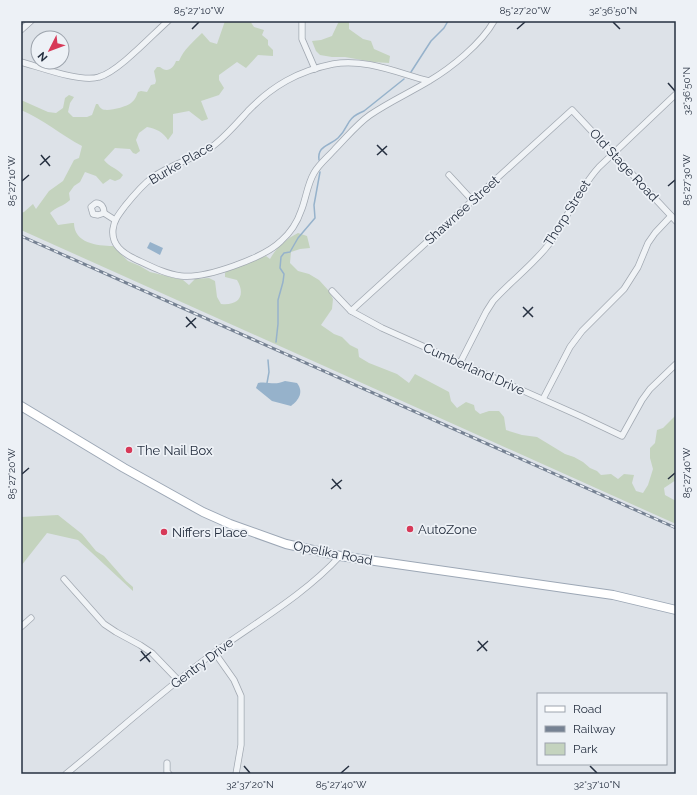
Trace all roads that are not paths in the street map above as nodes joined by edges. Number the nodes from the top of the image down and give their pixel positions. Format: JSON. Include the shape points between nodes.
{"nodes":[{"id":1,"x":31,"y":21,"type":"edge"},
{"id":2,"x":168,"y":21,"type":"edge"},
{"id":3,"x":302,"y":21,"type":"edge"},
{"id":4,"x":494,"y":21,"type":"edge"},
{"id":5,"x":21,"y":30,"type":"edge"},
{"id":6,"x":21,"y":62,"type":"edge"},
{"id":7,"x":315,"y":69,"type":"junction"},
{"id":8,"x":429,"y":81,"type":"junction"},
{"id":9,"x":676,"y":94,"type":"edge"},
{"id":10,"x":572,"y":110,"type":"joint"},
{"id":11,"x":613,"y":153,"type":"junction"},
{"id":12,"x":449,"y":176,"type":"dead end"},
{"id":13,"x":472,"y":200,"type":"junction"},
{"id":14,"x":104,"y":212,"type":"dead end"},
{"id":15,"x":671,"y":216,"type":"junction"},
{"id":16,"x":115,"y":220,"type":"junction"},
{"id":17,"x":676,"y":221,"type":"edge"},
{"id":18,"x":332,"y":291,"type":"dead end"},
{"id":19,"x":351,"y":311,"type":"junction"},
{"id":20,"x":460,"y":363,"type":"junction"},
{"id":21,"x":676,"y":364,"type":"edge"},
{"id":22,"x":543,"y":399,"type":"junction"},
{"id":23,"x":21,"y":406,"type":"edge"},
{"id":24,"x":340,"y":556,"type":"junction"},
{"id":25,"x":64,"y":579,"type":"dead end"},
{"id":26,"x":676,"y":610,"type":"edge"},
{"id":27,"x":31,"y":618,"type":"dead end"},
{"id":28,"x":21,"y":627,"type":"edge"},
{"id":29,"x":215,"y":653,"type":"junction"},
{"id":30,"x":178,"y":680,"type":"junction"},
{"id":31,"x":167,"y":764,"type":"dead end"},
{"id":32,"x":66,"y":774,"type":"edge"},
{"id":33,"x":168,"y":774,"type":"edge"},
{"id":34,"x":236,"y":774,"type":"edge"}],
"edges":[{"from":1,"to":5,"type":"street"},
{"from":2,"to":6,"type":"street","via":[[121,64],[98,78],[60,73]]},
{"from":3,"to":7,"type":"street","via":[[302,39]]},
{"from":4,"to":8,"type":"street","via":[[486,35]]},
{"from":7,"to":8,"type":"street","name":"Burke Place","via":[[345,62],[358,63]]},
{"from":7,"to":16,"type":"street","name":"Burke Place","via":[[284,81],[268,92],[212,146],[153,177],[134,195]]},
{"from":8,"to":16,"type":"street","via":[[368,116],[340,144],[314,173],[293,228],[280,243],[264,253],[215,272],[196,276],[170,274],[123,253],[113,238]]},
{"from":9,"to":11,"type":"street","name":"Thorp Street"},
{"from":10,"to":11,"type":"street","name":"Old Stage Road"},
{"from":10,"to":13,"type":"street","name":"Shawnee Street"},
{"from":11,"to":15,"type":"street","name":"Old Stage Road"},
{"from":11,"to":20,"type":"street","name":"Thorp Street","via":[[582,188],[548,244],[493,301]]},
{"from":12,"to":13,"type":"street"},
{"from":13,"to":19,"type":"street","name":"Shawnee Street"},
{"from":14,"to":16,"type":"street"},
{"from":15,"to":17,"type":"street","name":"Old Stage Road"},
{"from":15,"to":22,"type":"street","via":[[648,243],[638,267],[624,289],[582,331],[570,347]]},
{"from":18,"to":19,"type":"street","name":"Cumberland Drive"},
{"from":19,"to":20,"type":"street","name":"Cumberland Drive"},
{"from":20,"to":22,"type":"street","name":"Cumberland Drive"},
{"from":21,"to":22,"type":"street","name":"Cumberland Drive","via":[[642,400],[622,436]]},
{"from":23,"to":24,"type":"main road","name":"Opelika Road","via":[[203,512],[286,544]]},
{"from":24,"to":26,"type":"main road","name":"Opelika Road","via":[[582,590]]},
{"from":24,"to":29,"type":"street","name":"Gentry Drive","via":[[315,582]]},
{"from":25,"to":30,"type":"street","via":[[104,624],[152,653]]},
{"from":27,"to":28,"type":"street"},
{"from":29,"to":30,"type":"street","name":"Gentry Drive"},
{"from":29,"to":34,"type":"street","via":[[234,680],[241,696],[241,745]]},
{"from":30,"to":32,"type":"street","name":"Gentry Drive"},
{"from":31,"to":33,"type":"street"}]}
